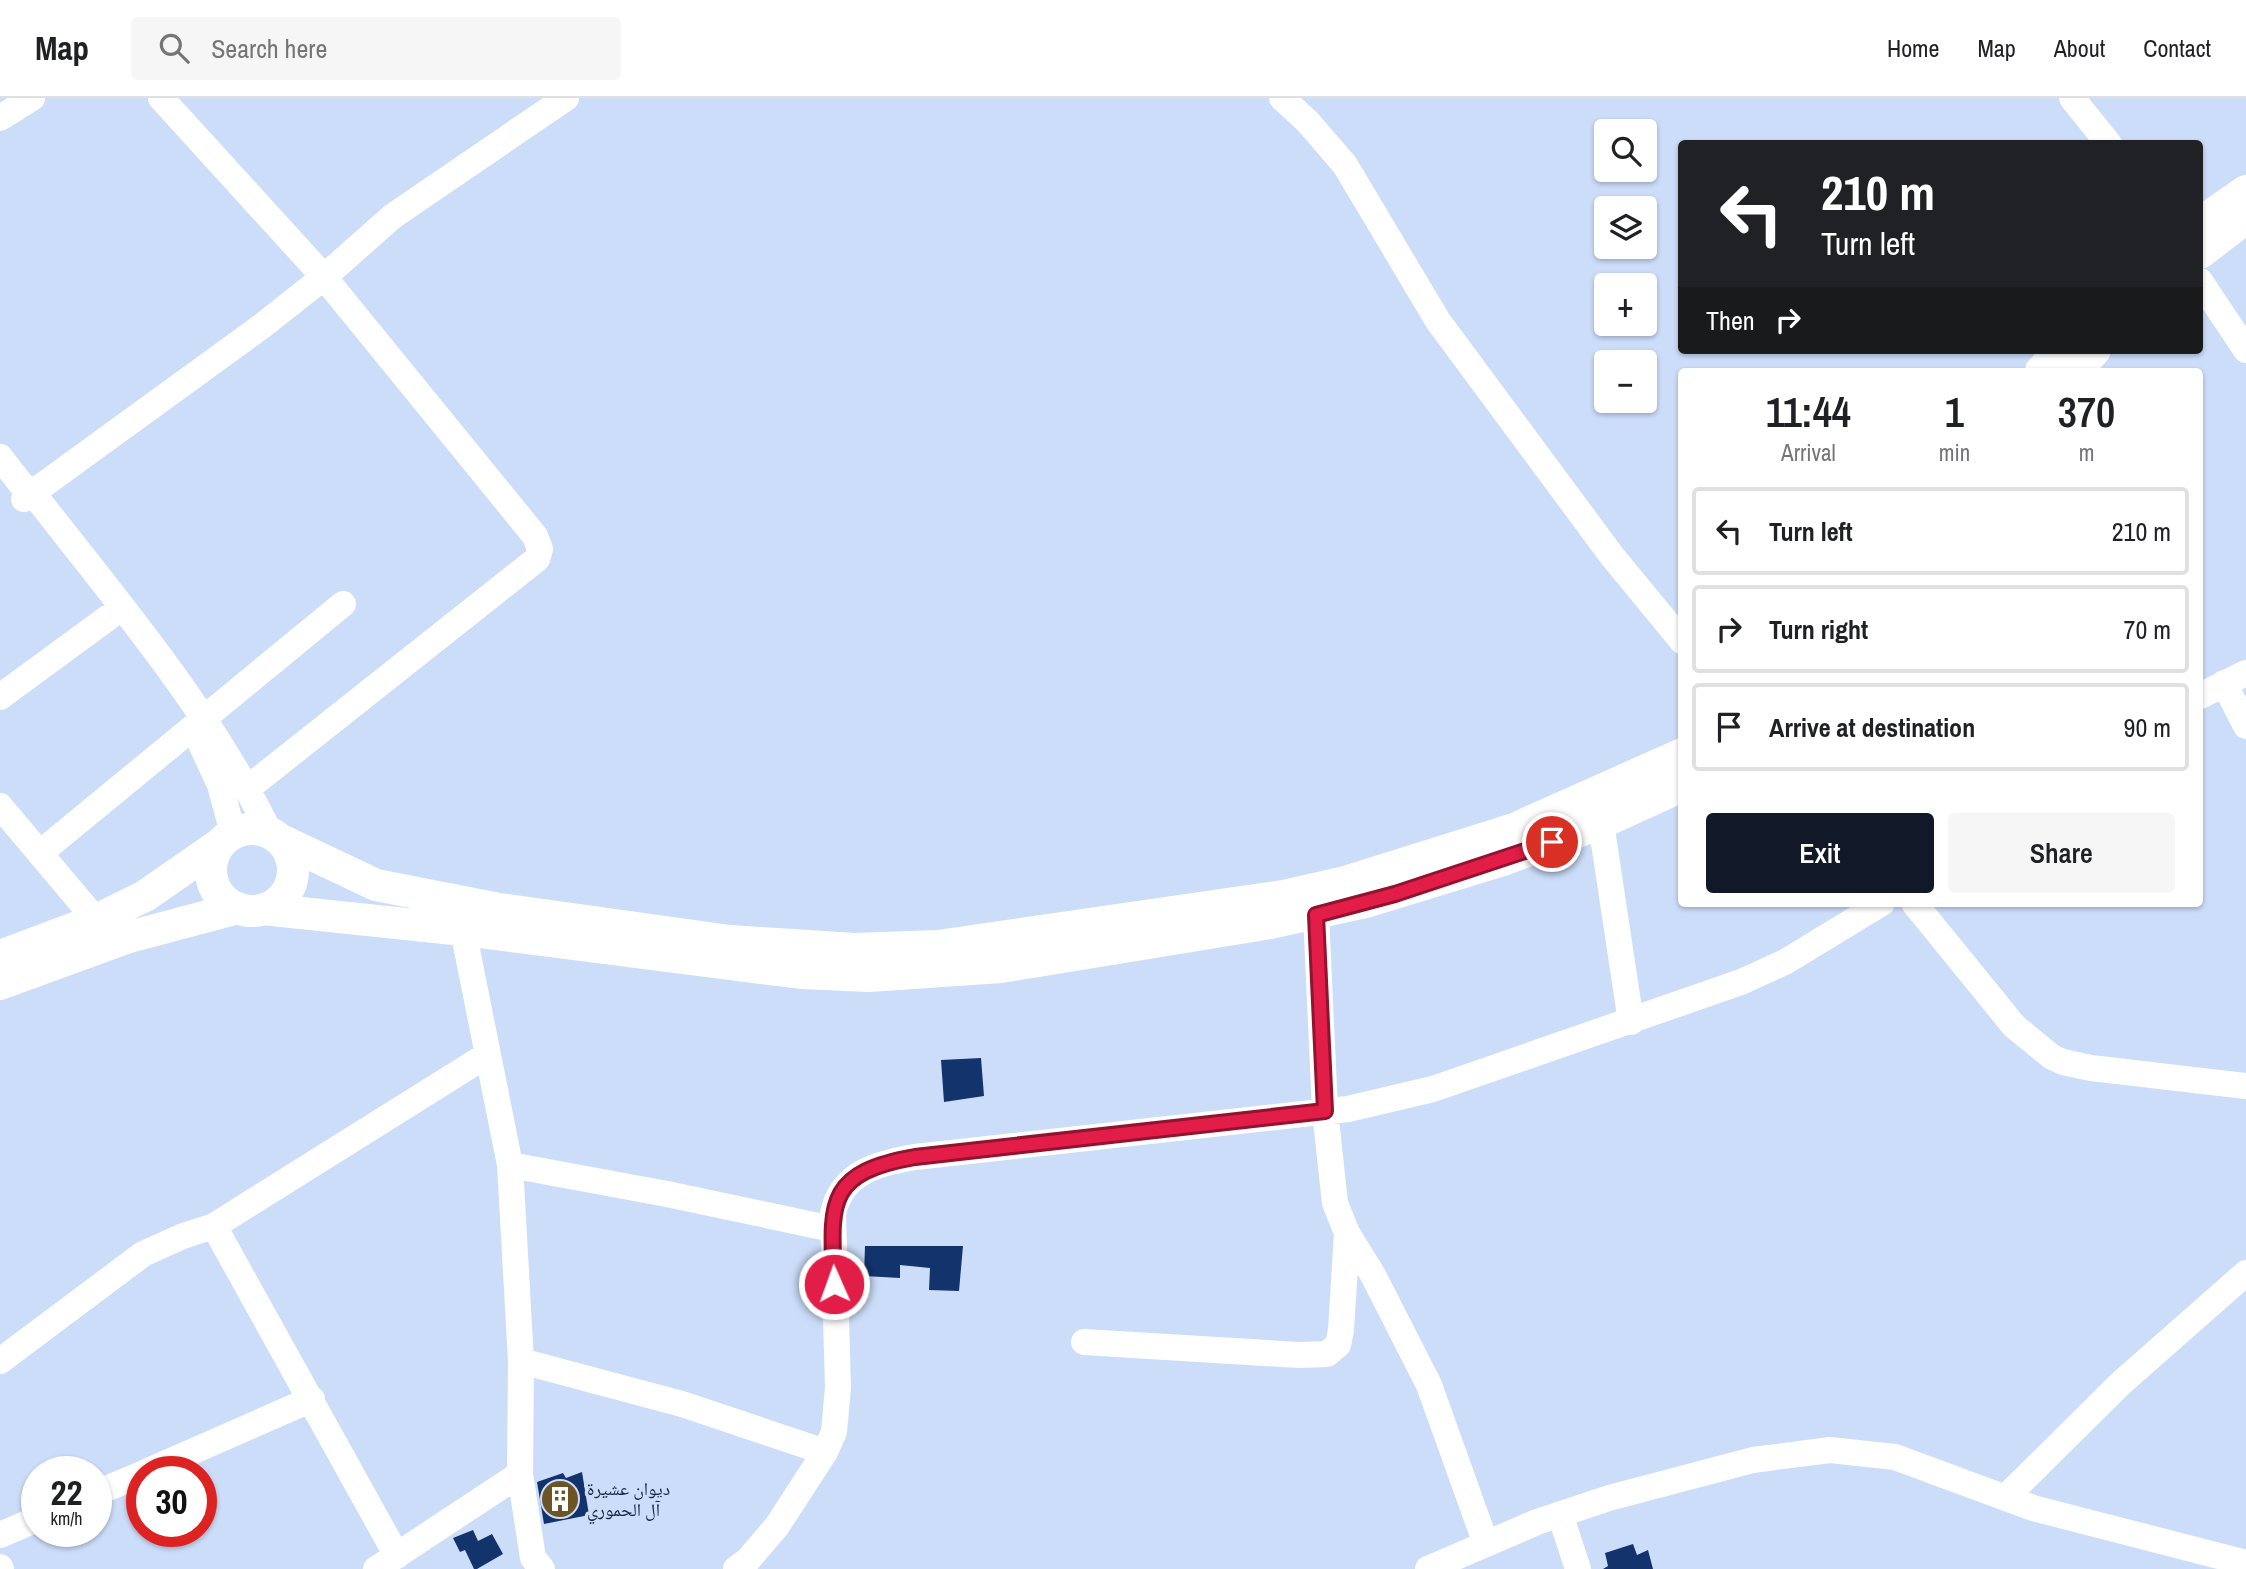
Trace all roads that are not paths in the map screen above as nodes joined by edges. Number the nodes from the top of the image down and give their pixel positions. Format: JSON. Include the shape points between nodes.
{"nodes":[{"id":1,"x":32,"y":98,"type":"edge"},
{"id":2,"x":161,"y":98,"type":"edge"},
{"id":3,"x":566,"y":98,"type":"edge"},
{"id":4,"x":1282,"y":98,"type":"edge"},
{"id":5,"x":2073,"y":98,"type":"edge"},
{"id":6,"x":0,"y":118,"type":"edge"},
{"id":7,"x":2106,"y":140,"type":"edge"},
{"id":8,"x":2246,"y":191,"type":"edge"},
{"id":9,"x":2246,"y":218,"type":"edge"},
{"id":10,"x":2203,"y":221,"type":"edge"},
{"id":11,"x":2203,"y":251,"type":"edge"},
{"id":12,"x":324,"y":277,"type":"junction"},
{"id":13,"x":2203,"y":286,"type":"edge"},
{"id":14,"x":2246,"y":350,"type":"edge"},
{"id":15,"x":2056,"y":354,"type":"edge"},
{"id":16,"x":2091,"y":354,"type":"edge"},
{"id":17,"x":2044,"y":368,"type":"edge"},
{"id":18,"x":2079,"y":368,"type":"edge"},
{"id":19,"x":0,"y":457,"type":"edge"},
{"id":20,"x":26,"y":492,"type":"junction"},
{"id":21,"x":343,"y":604,"type":"dead end"},
{"id":22,"x":109,"y":617,"type":"junction"},
{"id":23,"x":1678,"y":636,"type":"edge"},
{"id":24,"x":2235,"y":678,"type":"edge"},
{"id":25,"x":2203,"y":694,"type":"edge"},
{"id":26,"x":0,"y":697,"type":"edge"},
{"id":27,"x":200,"y":724,"type":"junction"},
{"id":28,"x":2246,"y":726,"type":"edge"},
{"id":29,"x":1678,"y":756,"type":"edge"},
{"id":30,"x":248,"y":788,"type":"junction"},
{"id":31,"x":1678,"y":788,"type":"edge"},
{"id":32,"x":0,"y":806,"type":"edge"},
{"id":33,"x":1601,"y":823,"type":"junction"},
{"id":34,"x":275,"y":836,"type":"junction"},
{"id":35,"x":226,"y":839,"type":"junction"},
{"id":36,"x":40,"y":853,"type":"junction"},
{"id":37,"x":1875,"y":907,"type":"edge"},
{"id":38,"x":1917,"y":907,"type":"edge"},
{"id":39,"x":250,"y":909,"type":"junction"},
{"id":40,"x":1316,"y":915,"type":"junction"},
{"id":41,"x":96,"y":920,"type":"junction"},
{"id":42,"x":463,"y":930,"type":"junction"},
{"id":43,"x":0,"y":957,"type":"edge"},
{"id":44,"x":0,"y":984,"type":"edge"},
{"id":45,"x":1630,"y":1022,"type":"junction"},
{"id":46,"x":487,"y":1055,"type":"junction"},
{"id":47,"x":2246,"y":1086,"type":"edge"},
{"id":48,"x":1325,"y":1111,"type":"junction"},
{"id":49,"x":510,"y":1165,"type":"junction"},
{"id":50,"x":214,"y":1226,"type":"junction"},
{"id":51,"x":832,"y":1229,"type":"junction"},
{"id":52,"x":1347,"y":1233,"type":"junction"},
{"id":53,"x":2246,"y":1273,"type":"edge"},
{"id":54,"x":1084,"y":1342,"type":"dead end"},
{"id":55,"x":0,"y":1360,"type":"edge"},
{"id":56,"x":521,"y":1362,"type":"junction"},
{"id":57,"x":312,"y":1399,"type":"junction"},
{"id":58,"x":825,"y":1452,"type":"junction"},
{"id":59,"x":183,"y":1456,"type":"edge"},
{"id":60,"x":520,"y":1474,"type":"junction"},
{"id":61,"x":2006,"y":1497,"type":"junction"},
{"id":62,"x":1560,"y":1514,"type":"junction"},
{"id":63,"x":21,"y":1526,"type":"edge"},
{"id":64,"x":0,"y":1535,"type":"edge"},
{"id":65,"x":1486,"y":1544,"type":"junction"},
{"id":66,"x":386,"y":1562,"type":"edge"},
{"id":67,"x":2246,"y":1563,"type":"edge"},
{"id":68,"x":536,"y":1565,"type":"edge"},
{"id":69,"x":736,"y":1569,"type":"edge"},
{"id":70,"x":1428,"y":1569,"type":"edge"},
{"id":71,"x":1578,"y":1569,"type":"edge"}],
"edges":[{"from":1,"to":6,"type":"street"},
{"from":2,"to":12,"type":"street"},
{"from":3,"to":12,"type":"street","via":[[393,216]]},
{"from":4,"to":23,"type":"street","via":[[1345,165],[1438,321],[1612,556]]},
{"from":5,"to":7,"type":"street"},
{"from":8,"to":10,"type":"main road"},
{"from":9,"to":11,"type":"main road"},
{"from":12,"to":20,"type":"street","via":[[161,401]]},
{"from":12,"to":30,"type":"street","via":[[535,536],[540,550],[537,559]]},
{"from":13,"to":14,"type":"street"},
{"from":15,"to":17,"type":"main road"},
{"from":16,"to":18,"type":"main road"},
{"from":19,"to":20,"type":"street"},
{"from":20,"to":22,"type":"street"},
{"from":20,"to":27,"type":"street"},
{"from":21,"to":27,"type":"street"},
{"from":22,"to":26,"type":"street"},
{"from":22,"to":27,"type":"street"},
{"from":24,"to":25,"type":"street"},
{"from":24,"to":28,"type":"street"},
{"from":27,"to":30,"type":"street"},
{"from":27,"to":35,"type":"street","via":[[220,785]]},
{"from":27,"to":36,"type":"street"},
{"from":29,"to":34,"type":"main road","via":[[1514,830],[1345,882],[1250,901],[938,946],[854,949],[730,941],[499,909],[376,885]]},
{"from":30,"to":34,"type":"street"},
{"from":31,"to":33,"type":"main road"},
{"from":32,"to":36,"type":"street"},
{"from":33,"to":40,"type":"main road","via":[[1503,860]]},
{"from":33,"to":45,"type":"street"},
{"from":34,"to":35,"type":"main road","via":[[245,829]]},
{"from":34,"to":39,"type":"main road","via":[[293,862],[293,874],[283,897]]},
{"from":35,"to":39,"type":"main road","via":[[211,864],[212,875],[220,895]]},
{"from":35,"to":41,"type":"main road","via":[[168,883]]},
{"from":36,"to":41,"type":"street"},
{"from":37,"to":45,"type":"street","via":[[1776,967]]},
{"from":38,"to":47,"type":"street","via":[[2014,1026],[2052,1057],[2091,1068]]},
{"from":39,"to":42,"type":"main road"},
{"from":39,"to":44,"type":"main road","via":[[128,937]]},
{"from":40,"to":42,"type":"main road","via":[[1001,967],[869,976],[801,973]]},
{"from":40,"to":48,"type":"street"},
{"from":41,"to":43,"type":"main road"},
{"from":42,"to":46,"type":"street"},
{"from":45,"to":48,"type":"street","via":[[1407,1097]]},
{"from":46,"to":49,"type":"street"},
{"from":46,"to":50,"type":"street"},
{"from":48,"to":51,"type":"street","via":[[889,1161],[872,1166],[842,1189]]},
{"from":48,"to":52,"type":"street","via":[[1335,1203]]},
{"from":49,"to":51,"type":"street"},
{"from":49,"to":56,"type":"street"},
{"from":50,"to":55,"type":"street","via":[[143,1254]]},
{"from":50,"to":57,"type":"street"},
{"from":51,"to":58,"type":"street","via":[[838,1408]]},
{"from":52,"to":54,"type":"street","via":[[1341,1330],[1338,1345],[1328,1354]]},
{"from":52,"to":65,"type":"street","via":[[1429,1385]]},
{"from":53,"to":61,"type":"street","via":[[2120,1384]]},
{"from":56,"to":58,"type":"street","via":[[681,1404]]},
{"from":56,"to":60,"type":"street"},
{"from":57,"to":59,"type":"street"},
{"from":57,"to":66,"type":"street"},
{"from":58,"to":69,"type":"street","via":[[777,1526]]},
{"from":60,"to":66,"type":"street"},
{"from":60,"to":68,"type":"street"},
{"from":61,"to":62,"type":"street","via":[[1895,1457],[1830,1450],[1754,1460]]},
{"from":61,"to":67,"type":"street"},
{"from":62,"to":65,"type":"street"},
{"from":62,"to":71,"type":"street"},
{"from":63,"to":64,"type":"street"},
{"from":65,"to":70,"type":"street"}]}
